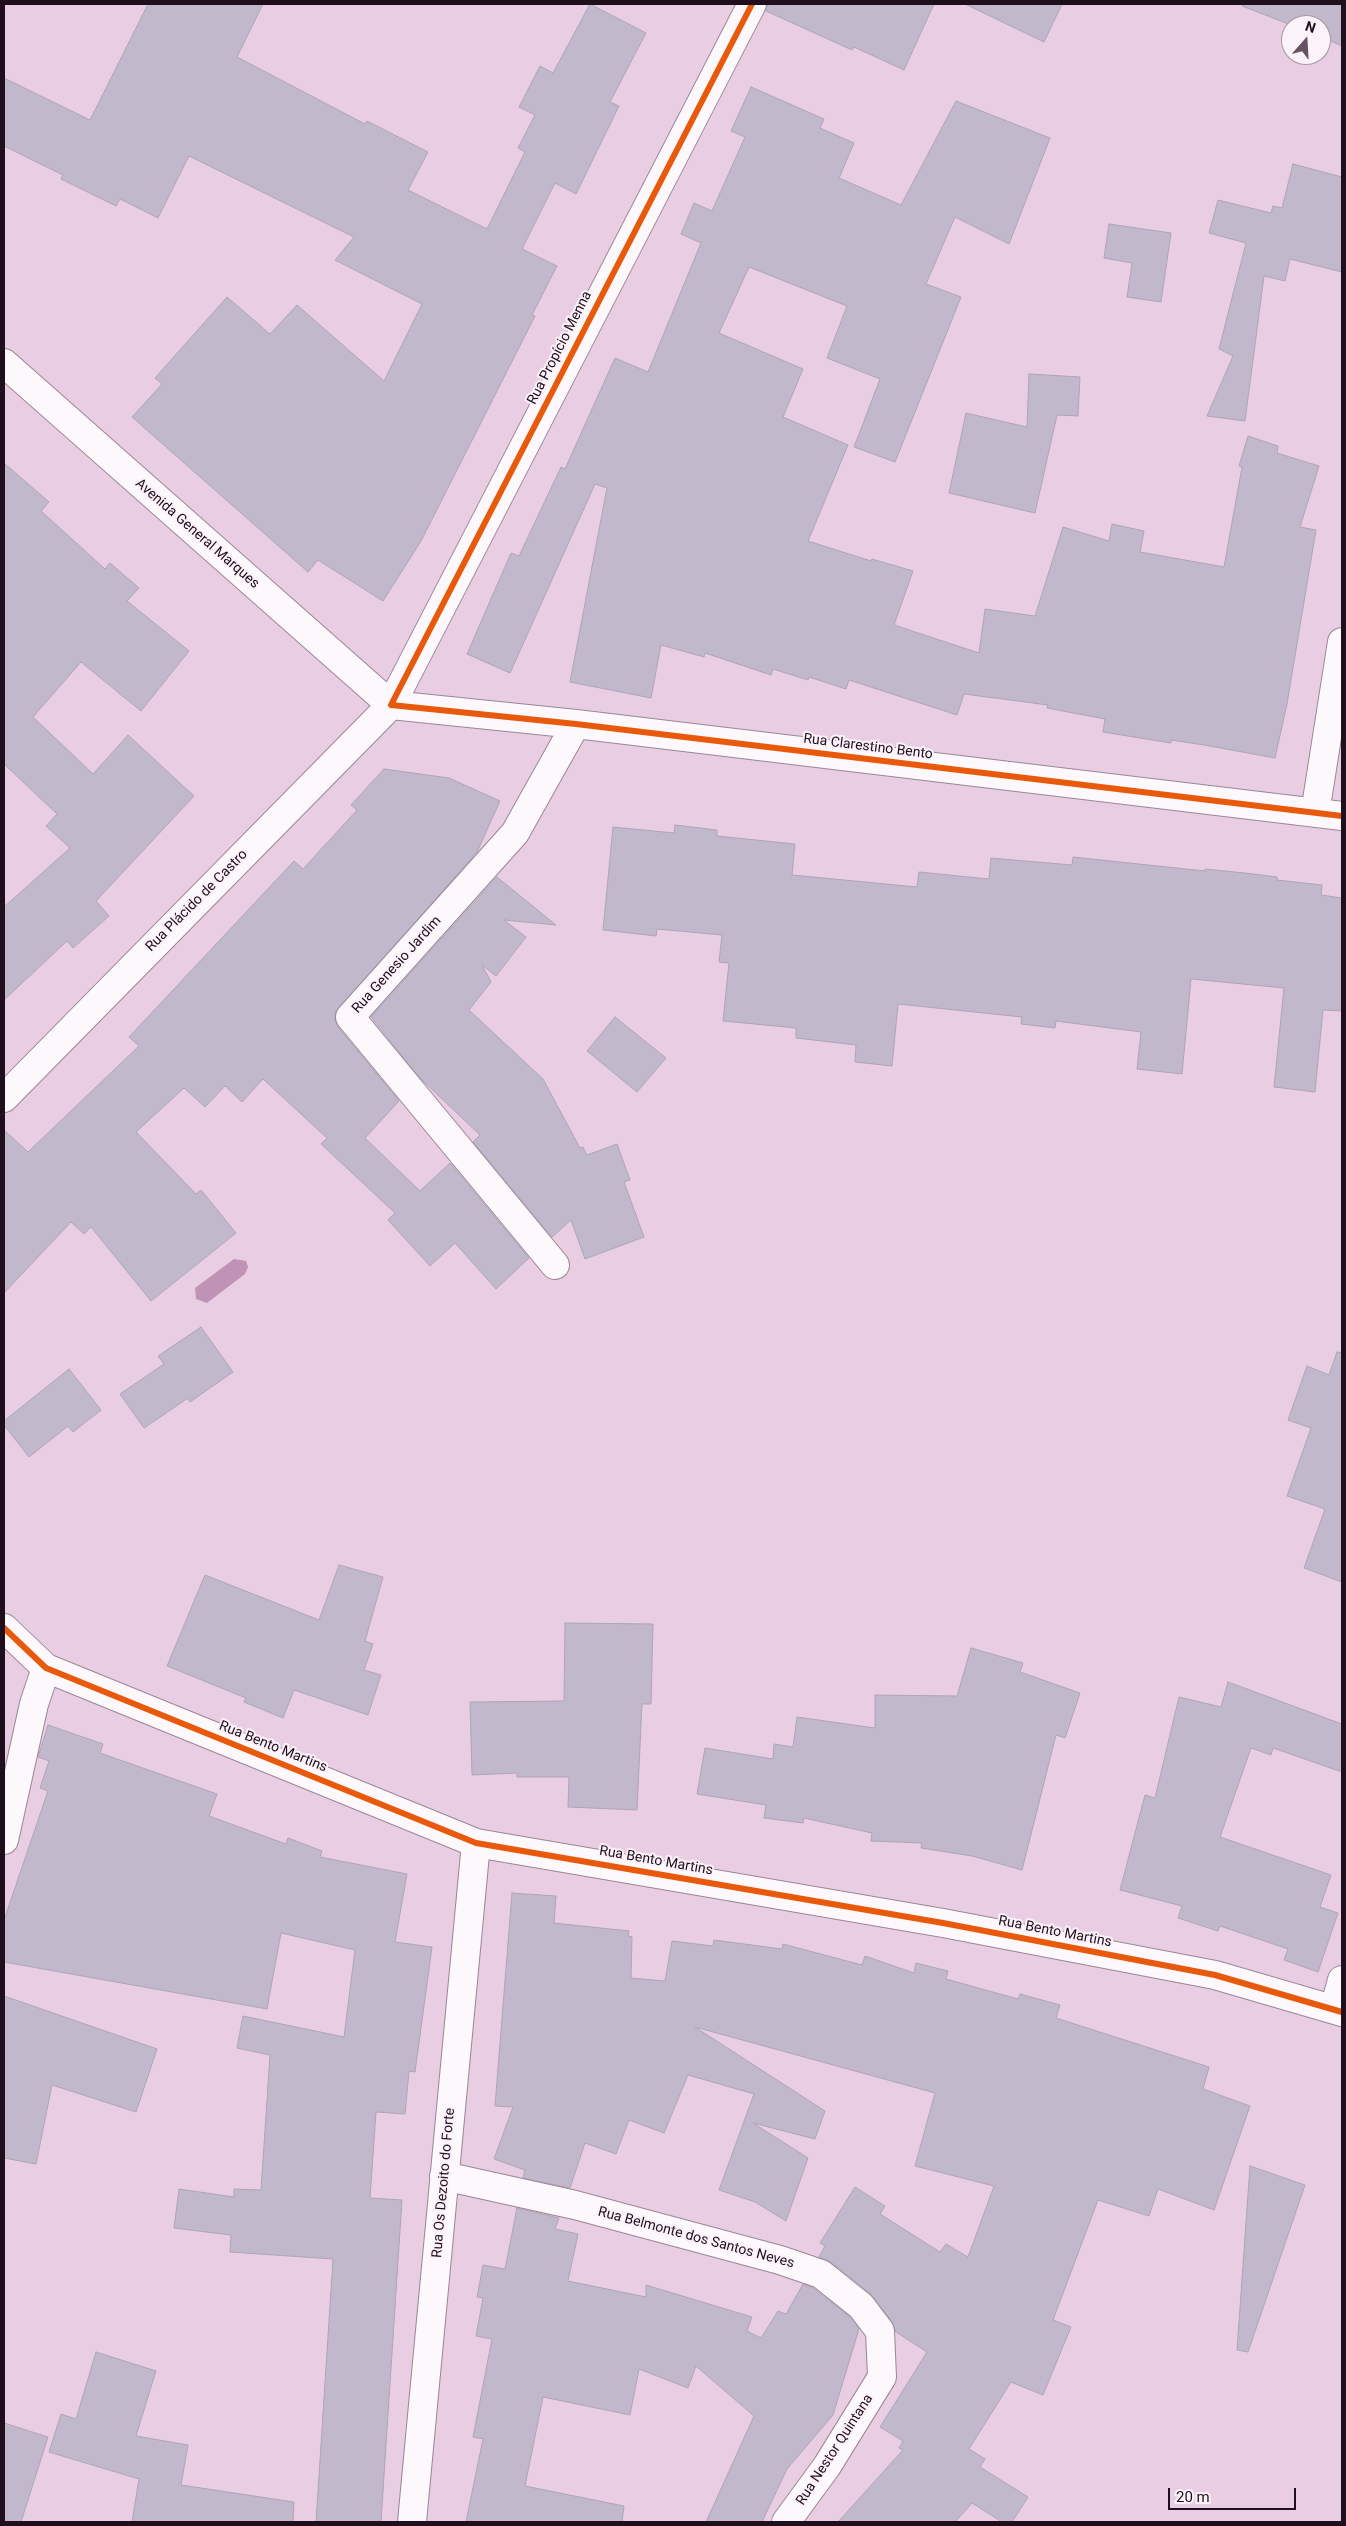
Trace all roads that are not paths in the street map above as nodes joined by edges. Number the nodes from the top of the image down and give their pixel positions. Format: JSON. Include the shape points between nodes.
{"nodes":[{"id":1,"x":752,"y":4,"type":"edge"},
{"id":2,"x":4,"y":363,"type":"edge"},
{"id":3,"x":1342,"y":642,"type":"edge"},
{"id":4,"x":391,"y":704,"type":"junction"},
{"id":5,"x":576,"y":724,"type":"junction"},
{"id":6,"x":1315,"y":813,"type":"junction"},
{"id":7,"x":1342,"y":816,"type":"edge"},
{"id":8,"x":4,"y":1098,"type":"edge"},
{"id":9,"x":555,"y":1265,"type":"dead end"},
{"id":10,"x":4,"y":1628,"type":"edge"},
{"id":11,"x":46,"y":1668,"type":"junction"},
{"id":12,"x":4,"y":1840,"type":"edge"},
{"id":13,"x":476,"y":1843,"type":"junction"},
{"id":14,"x":1342,"y":1980,"type":"edge"},
{"id":15,"x":1338,"y":2011,"type":"edge"},
{"id":16,"x":444,"y":2176,"type":"junction"},
{"id":17,"x":882,"y":2376,"type":"joint"},
{"id":18,"x":412,"y":2522,"type":"edge"},
{"id":19,"x":786,"y":2522,"type":"edge"}],
"edges":[{"from":1,"to":4,"type":"street","name":"Rua Propício Menna"},
{"from":2,"to":4,"type":"street","name":"Avenida General Marques"},
{"from":3,"to":6,"type":"street"},
{"from":4,"to":5,"type":"street","name":"Rua Clarestino Bento"},
{"from":4,"to":8,"type":"street","name":"Rua Plácido de Castro"},
{"from":5,"to":6,"type":"street","name":"Rua Clarestino Bento"},
{"from":5,"to":9,"type":"street","name":"Rua Genesio Jardim","via":[[515,833],[350,1017]]},
{"from":6,"to":7,"type":"street","name":"Rua Clarestino Bento"},
{"from":10,"to":11,"type":"street","name":"Rua Bento Martins"},
{"from":11,"to":12,"type":"street","via":[[34,1704]]},
{"from":11,"to":13,"type":"street","name":"Rua Bento Martins"},
{"from":13,"to":15,"type":"street","name":"Rua Bento Martins","via":[[944,1923],[1215,1975]]},
{"from":13,"to":16,"type":"street","name":"Rua Os Dezoito do Forte"},
{"from":14,"to":15,"type":"street"},
{"from":16,"to":17,"type":"street","name":"Rua Belmonte dos Santos Neves","via":[[585,2208],[821,2274],[861,2306],[880,2331]]},
{"from":16,"to":18,"type":"street","name":"Rua Os Dezoito do Forte"},
{"from":17,"to":19,"type":"street","name":"Rua Nestor Quintana","via":[[827,2466]]}]}
